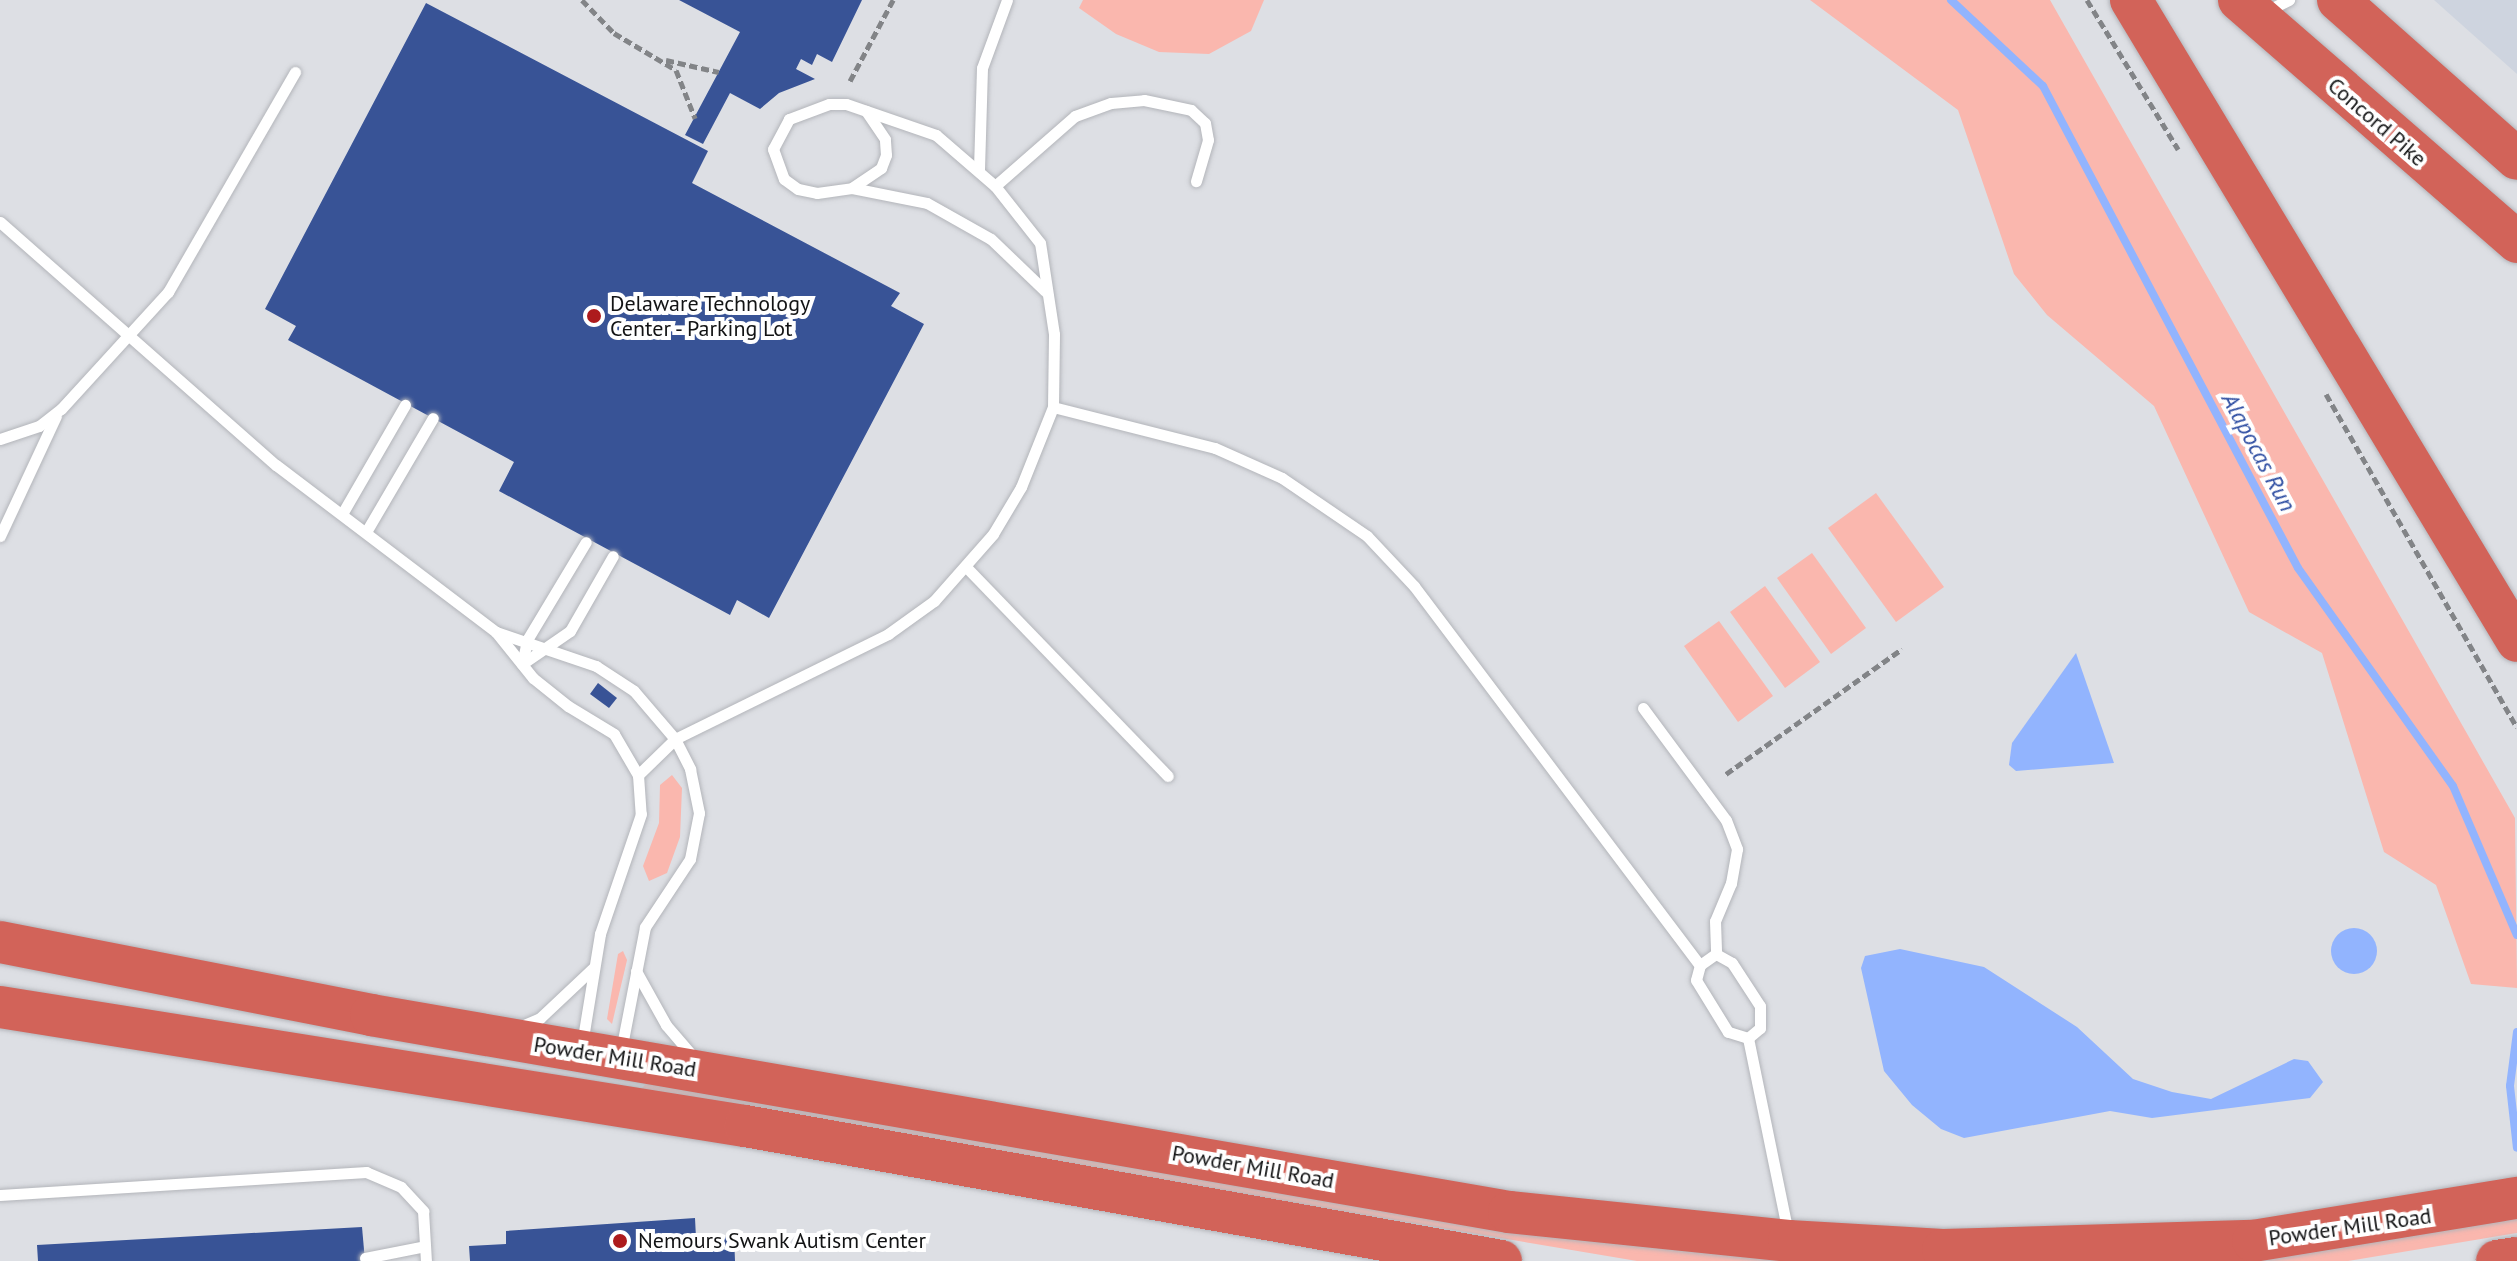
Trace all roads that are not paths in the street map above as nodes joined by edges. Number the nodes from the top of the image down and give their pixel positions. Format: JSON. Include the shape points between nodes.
{"nodes":[{"id":1,"x":1007,"y":0,"type":"edge"},
{"id":2,"x":2131,"y":0,"type":"edge"},
{"id":3,"x":2338,"y":0,"type":"edge"},
{"id":4,"x":2262,"y":4,"type":"edge"},
{"id":5,"x":295,"y":72,"type":"dead end"},
{"id":6,"x":865,"y":111,"type":"junction"},
{"id":7,"x":2468,"y":116,"type":"junction"},
{"id":8,"x":2517,"y":120,"type":"edge"},
{"id":9,"x":2517,"y":159,"type":"edge"},
{"id":10,"x":979,"y":169,"type":"junction"},
{"id":11,"x":1196,"y":181,"type":"dead end"},
{"id":12,"x":995,"y":186,"type":"junction"},
{"id":13,"x":852,"y":188,"type":"junction"},
{"id":14,"x":0,"y":222,"type":"edge"},
{"id":15,"x":2517,"y":242,"type":"edge"},
{"id":16,"x":1045,"y":291,"type":"junction"},
{"id":17,"x":132,"y":337,"type":"junction"},
{"id":18,"x":405,"y":405,"type":"dead end"},
{"id":19,"x":1053,"y":407,"type":"junction"},
{"id":20,"x":61,"y":409,"type":"junction"},
{"id":21,"x":433,"y":418,"type":"dead end"},
{"id":22,"x":0,"y":439,"type":"edge"},
{"id":23,"x":342,"y":514,"type":"junction"},
{"id":24,"x":366,"y":532,"type":"junction"},
{"id":25,"x":0,"y":536,"type":"edge"},
{"id":26,"x":586,"y":542,"type":"dead end"},
{"id":27,"x":613,"y":556,"type":"dead end"},
{"id":28,"x":967,"y":568,"type":"junction"},
{"id":29,"x":496,"y":632,"type":"junction"},
{"id":30,"x":527,"y":640,"type":"junction"},
{"id":31,"x":2517,"y":641,"type":"edge"},
{"id":32,"x":550,"y":647,"type":"junction"},
{"id":33,"x":522,"y":664,"type":"junction"},
{"id":34,"x":1643,"y":708,"type":"dead end"},
{"id":35,"x":675,"y":739,"type":"junction"},
{"id":36,"x":638,"y":775,"type":"junction"},
{"id":37,"x":1168,"y":776,"type":"dead end"},
{"id":38,"x":0,"y":942,"type":"edge"},
{"id":39,"x":1716,"y":954,"type":"junction"},
{"id":40,"x":1700,"y":965,"type":"junction"},
{"id":41,"x":593,"y":968,"type":"junction"},
{"id":42,"x":636,"y":971,"type":"junction"},
{"id":43,"x":0,"y":1007,"type":"edge"},
{"id":44,"x":495,"y":1037,"type":"junction"},
{"id":45,"x":1748,"y":1038,"type":"junction"},
{"id":46,"x":706,"y":1072,"type":"junction"},
{"id":47,"x":597,"y":1074,"type":"junction"},
{"id":48,"x":0,"y":1195,"type":"edge"},
{"id":49,"x":2517,"y":1198,"type":"edge"},
{"id":50,"x":1789,"y":1241,"type":"junction"},
{"id":51,"x":425,"y":1246,"type":"junction"},
{"id":52,"x":365,"y":1258,"type":"dead end"},
{"id":53,"x":2517,"y":1258,"type":"edge"},
{"id":54,"x":426,"y":1261,"type":"edge"},
{"id":55,"x":1501,"y":1261,"type":"edge"},
{"id":56,"x":2497,"y":1261,"type":"edge"}],
"edges":[{"from":1,"to":10,"type":"lane","via":[[982,68]]},
{"from":2,"to":31,"type":"highway"},
{"from":3,"to":7,"type":"highway"},
{"from":4,"to":15,"type":"highway","name":"Concord Pike"},
{"from":5,"to":17,"type":"lane","via":[[168,292]]},
{"from":6,"to":10,"type":"lane","via":[[936,135]]},
{"from":6,"to":13,"type":"lane","via":[[885,139],[886,155],[881,168]]},
{"from":6,"to":13,"type":"lane","via":[[846,104],[807,111],[789,119],[773,149],[784,179],[798,189],[817,193]]},
{"from":7,"to":8,"type":"highway"},
{"from":7,"to":9,"type":"highway"},
{"from":10,"to":12,"type":"lane"},
{"from":11,"to":12,"type":"lane","via":[[1208,140],[1205,123],[1191,110],[1144,100],[1111,103],[1075,116]]},
{"from":12,"to":16,"type":"lane","via":[[1040,243]]},
{"from":13,"to":16,"type":"lane","via":[[904,196],[957,216],[991,239]]},
{"from":14,"to":17,"type":"lane"},
{"from":16,"to":19,"type":"lane","via":[[1054,334]]},
{"from":17,"to":20,"type":"lane"},
{"from":17,"to":23,"type":"lane","via":[[276,465]]},
{"from":18,"to":23,"type":"lane"},
{"from":19,"to":28,"type":"lane","via":[[1021,487]]},
{"from":19,"to":40,"type":"lane","via":[[1215,448],[1282,478],[1367,536],[1424,598]]},
{"from":20,"to":22,"type":"lane","via":[[39,426]]},
{"from":20,"to":25,"type":"lane"},
{"from":21,"to":24,"type":"lane"},
{"from":23,"to":24,"type":"lane"},
{"from":24,"to":29,"type":"lane"},
{"from":26,"to":30,"type":"lane"},
{"from":27,"to":32,"type":"lane","via":[[570,631]]},
{"from":28,"to":35,"type":"lane","via":[[934,601],[888,634]]},
{"from":28,"to":37,"type":"lane"},
{"from":29,"to":30,"type":"lane"},
{"from":29,"to":33,"type":"lane"},
{"from":30,"to":32,"type":"lane"},
{"from":30,"to":33,"type":"lane"},
{"from":32,"to":33,"type":"lane"},
{"from":32,"to":35,"type":"lane","via":[[596,666],[634,691]]},
{"from":33,"to":36,"type":"lane","via":[[568,706],[614,734]]},
{"from":34,"to":39,"type":"lane","via":[[1726,820],[1737,849],[1731,883],[1715,921]]},
{"from":35,"to":36,"type":"lane"},
{"from":35,"to":42,"type":"lane","via":[[690,769],[699,813],[690,859],[645,927]]},
{"from":36,"to":41,"type":"lane","via":[[641,814]]},
{"from":38,"to":44,"type":"highway","name":"Powder Mill Road"},
{"from":39,"to":40,"type":"lane"},
{"from":39,"to":45,"type":"lane","via":[[1732,963],[1760,1006],[1760,1028]]},
{"from":40,"to":45,"type":"lane","via":[[1696,980],[1728,1032]]},
{"from":41,"to":44,"type":"lane","via":[[540,1018]]},
{"from":41,"to":47,"type":"lane"},
{"from":42,"to":46,"type":"lane","via":[[666,1025]]},
{"from":42,"to":47,"type":"lane"},
{"from":43,"to":47,"type":"highway","name":"Powder Mill Road"},
{"from":44,"to":47,"type":"highway","name":"Powder Mill Road"},
{"from":45,"to":50,"type":"lane"},
{"from":46,"to":47,"type":"highway","name":"Powder Mill Road"},
{"from":46,"to":50,"type":"highway","name":"Powder Mill Road","via":[[1509,1212]]},
{"from":47,"to":55,"type":"highway","name":"Powder Mill Road"},
{"from":48,"to":51,"type":"lane","via":[[366,1172],[401,1187],[423,1211]]},
{"from":49,"to":50,"type":"highway","name":"Powder Mill Road","via":[[2253,1241],[1943,1250]]},
{"from":51,"to":52,"type":"lane"},
{"from":51,"to":54,"type":"lane"},
{"from":53,"to":56,"type":"highway"}]}
